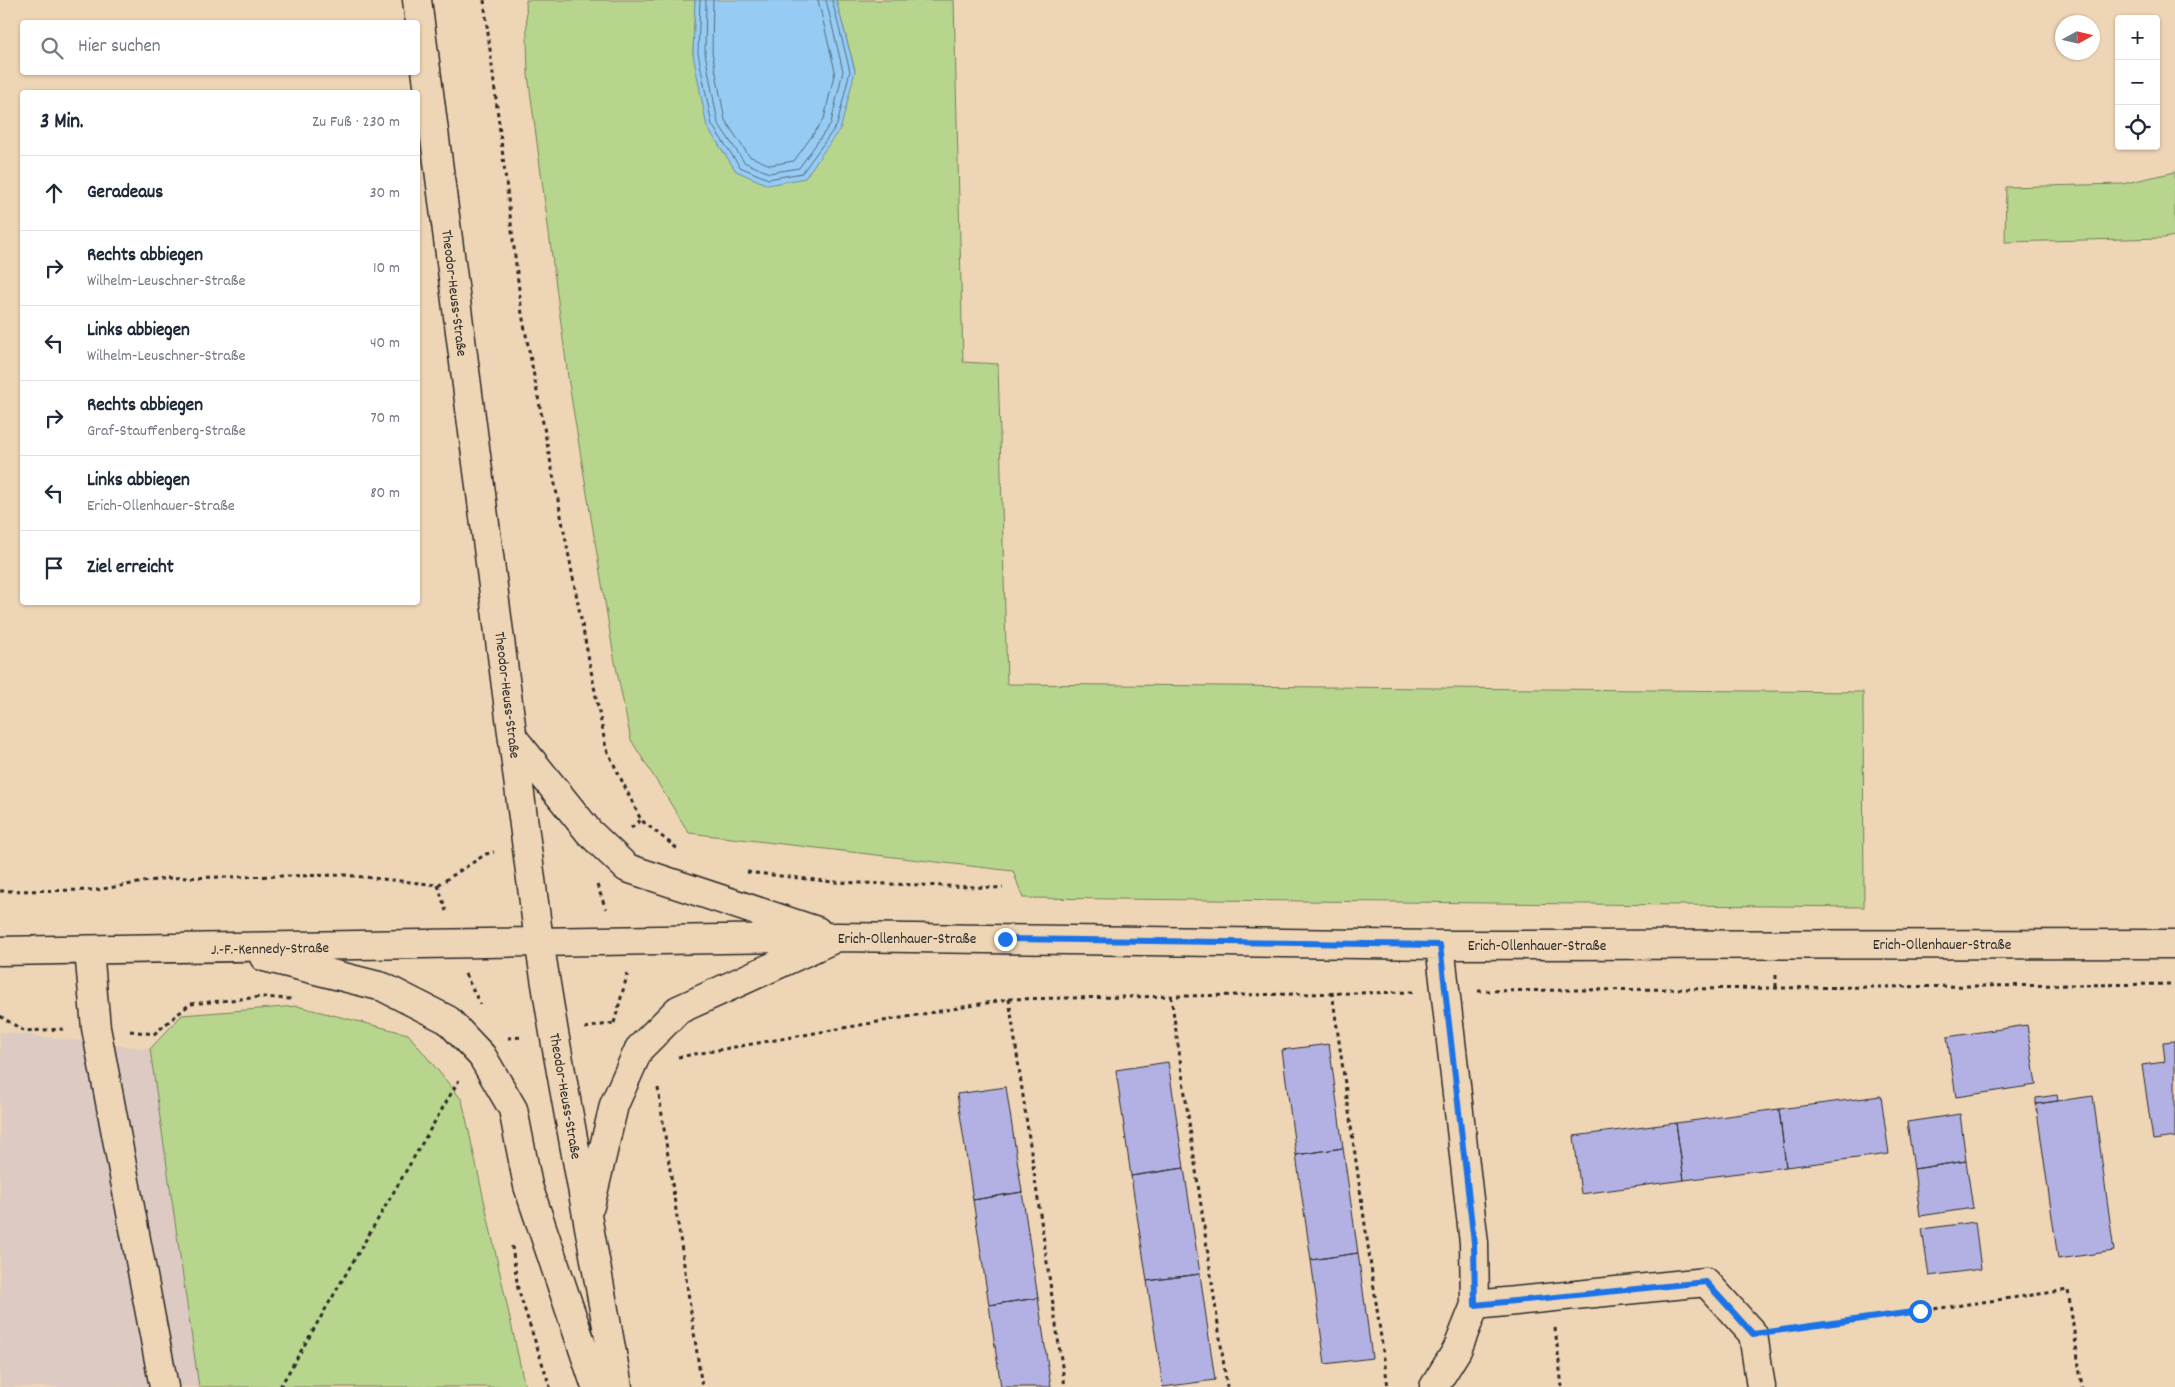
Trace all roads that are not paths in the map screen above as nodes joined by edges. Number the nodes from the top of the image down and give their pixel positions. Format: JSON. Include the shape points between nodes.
{"nodes":[{"id":1,"x":417,"y":0,"type":"edge"},
{"id":2,"x":420,"y":20,"type":"edge"},
{"id":3,"x":420,"y":23,"type":"edge"},
{"id":4,"x":513,"y":738,"type":"junction"},
{"id":5,"x":838,"y":937,"type":"junction"},
{"id":6,"x":540,"y":941,"type":"junction"},
{"id":7,"x":2175,"y":944,"type":"edge"},
{"id":8,"x":1440,"y":945,"type":"junction"},
{"id":9,"x":228,"y":948,"type":"junction"},
{"id":10,"x":89,"y":950,"type":"junction"},
{"id":11,"x":0,"y":951,"type":"edge"},
{"id":12,"x":588,"y":1217,"type":"junction"},
{"id":13,"x":1475,"y":1305,"type":"junction"},
{"id":14,"x":164,"y":1387,"type":"edge"},
{"id":15,"x":596,"y":1387,"type":"edge"},
{"id":16,"x":618,"y":1387,"type":"edge"},
{"id":17,"x":1434,"y":1387,"type":"edge"},
{"id":18,"x":1761,"y":1387,"type":"edge"}],
"edges":[{"from":1,"to":2,"type":"street","name":"Theodor-Heuss-Straße"},
{"from":3,"to":4,"type":"street","name":"Theodor-Heuss-Straße"},
{"from":4,"to":5,"type":"street","via":[[589,832],[627,868]]},
{"from":4,"to":6,"type":"street","name":"Theodor-Heuss-Straße"},
{"from":5,"to":6,"type":"street","name":"Erich-Ollenhauer-Straße"},
{"from":5,"to":8,"type":"street","name":"Erich-Ollenhauer-Straße"},
{"from":5,"to":12,"type":"street","via":[[678,1010],[638,1049],[614,1105]]},
{"from":6,"to":9,"type":"street","name":"J.-F.-Kennedy-Straße"},
{"from":6,"to":12,"type":"street","name":"Theodor-Heuss-Straße"},
{"from":7,"to":8,"type":"street","name":"Erich-Ollenhauer-Straße"},
{"from":8,"to":13,"type":"street","via":[[1474,1243]]},
{"from":9,"to":10,"type":"street","name":"J.-F.-Kennedy-Straße"},
{"from":9,"to":15,"type":"street","via":[[383,987],[448,1020],[482,1056],[513,1109],[528,1186]]},
{"from":10,"to":11,"type":"street","name":"J.-F.-Kennedy-Straße"},
{"from":10,"to":14,"type":"street","via":[[96,1028]]},
{"from":12,"to":16,"type":"street","name":"Theodor-Heuss-Straße"},
{"from":13,"to":17,"type":"street","via":[[1457,1350]]},
{"from":13,"to":18,"type":"street","via":[[1706,1282],[1753,1334]]}]}
